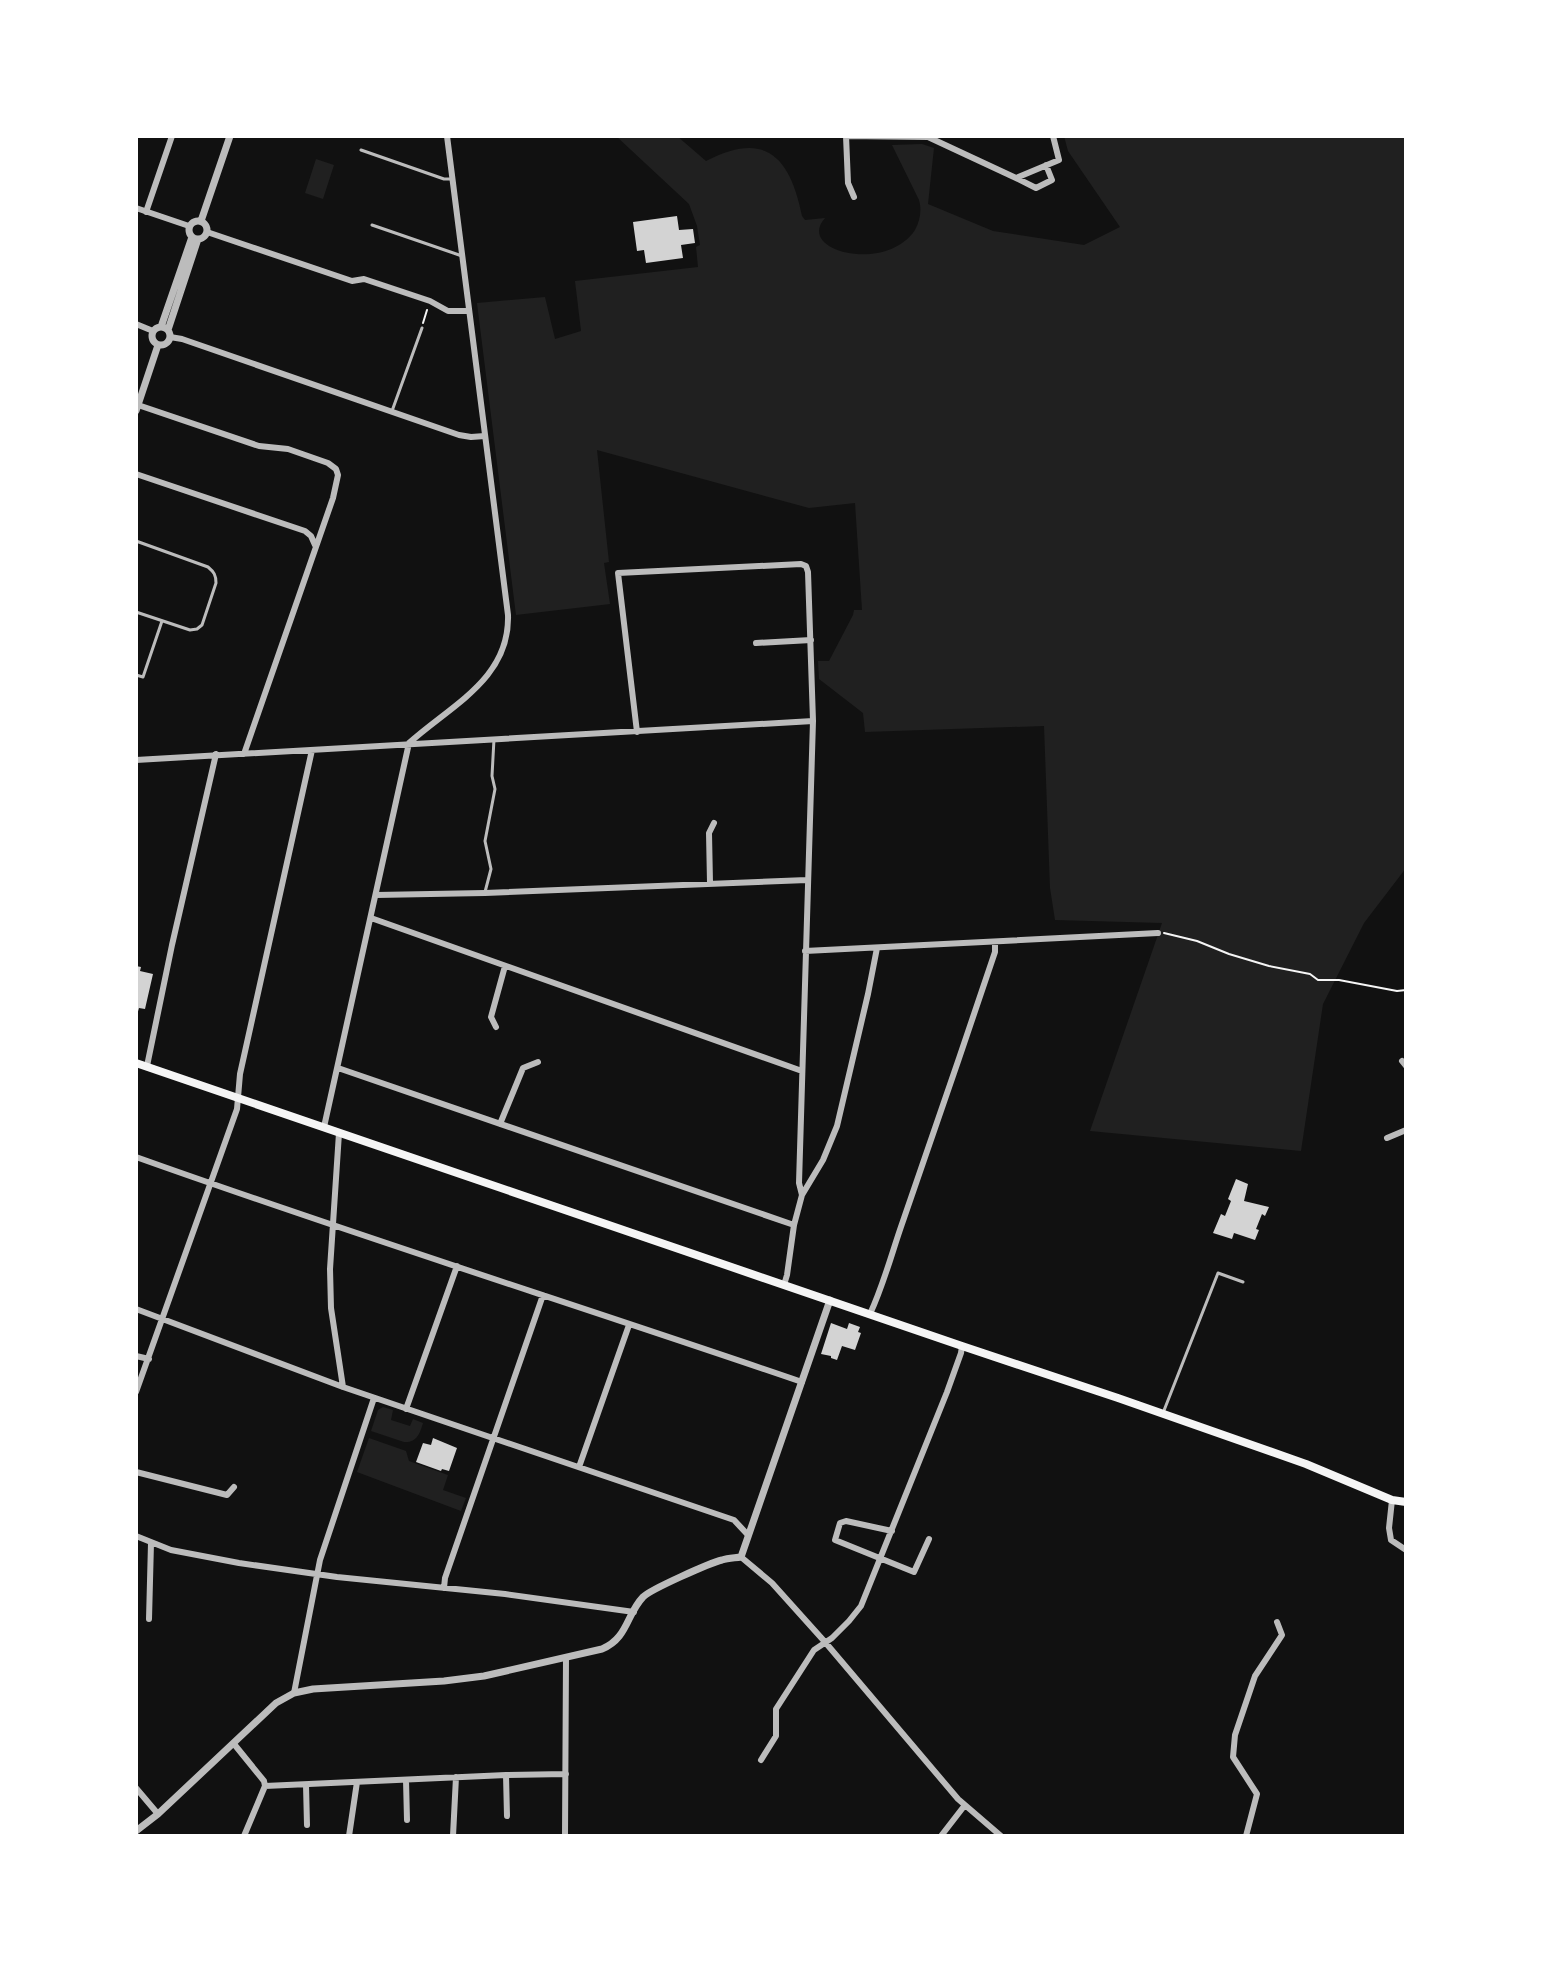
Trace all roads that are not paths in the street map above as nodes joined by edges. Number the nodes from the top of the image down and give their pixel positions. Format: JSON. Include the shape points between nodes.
{"nodes":[{"id":1,"x":172,"y":136,"type":"edge"},
{"id":2,"x":230,"y":136,"type":"edge"},
{"id":3,"x":447,"y":136,"type":"edge"},
{"id":4,"x":846,"y":136,"type":"edge"},
{"id":5,"x":1053,"y":136,"type":"edge"},
{"id":6,"x":361,"y":150,"type":"dead end"},
{"id":7,"x":1046,"y":165,"type":"junction"},
{"id":8,"x":1016,"y":178,"type":"junction"},
{"id":9,"x":452,"y":179,"type":"junction"},
{"id":10,"x":854,"y":197,"type":"dead end"},
{"id":11,"x":136,"y":208,"type":"edge"},
{"id":12,"x":146,"y":212,"type":"junction"},
{"id":13,"x":201,"y":221,"type":"junction"},
{"id":14,"x":372,"y":225,"type":"dead end"},
{"id":15,"x":189,"y":226,"type":"junction"},
{"id":16,"x":207,"y":232,"type":"junction"},
{"id":17,"x":195,"y":238,"type":"junction"},
{"id":18,"x":462,"y":256,"type":"junction"},
{"id":19,"x":469,"y":311,"type":"junction"},
{"id":20,"x":136,"y":324,"type":"edge"},
{"id":21,"x":422,"y":328,"type":"road end"},
{"id":22,"x":163,"y":331,"type":"junction"},
{"id":23,"x":158,"y":345,"type":"junction"},
{"id":24,"x":137,"y":408,"type":"edge"},
{"id":25,"x":392,"y":412,"type":"junction"},
{"id":26,"x":485,"y":436,"type":"junction"},
{"id":27,"x":136,"y":474,"type":"edge"},
{"id":28,"x":136,"y":541,"type":"edge"},
{"id":29,"x":315,"y":546,"type":"junction"},
{"id":30,"x":136,"y":612,"type":"edge"},
{"id":31,"x":162,"y":621,"type":"junction"},
{"id":32,"x":811,"y":640,"type":"junction"},
{"id":33,"x":756,"y":643,"type":"dead end"},
{"id":34,"x":136,"y":675,"type":"edge"},
{"id":35,"x":813,"y":721,"type":"junction"},
{"id":36,"x":637,"y":732,"type":"junction"},
{"id":37,"x":494,"y":739,"type":"junction"},
{"id":38,"x":409,"y":743,"type":"junction"},
{"id":39,"x":312,"y":750,"type":"junction"},
{"id":40,"x":216,"y":754,"type":"junction"},
{"id":41,"x":244,"y":754,"type":"junction"},
{"id":42,"x":136,"y":760,"type":"edge"},
{"id":43,"x":714,"y":823,"type":"dead end"},
{"id":44,"x":807,"y":880,"type":"junction"},
{"id":45,"x":710,"y":883,"type":"junction"},
{"id":46,"x":485,"y":893,"type":"junction"},
{"id":47,"x":376,"y":895,"type":"junction"},
{"id":48,"x":371,"y":918,"type":"junction"},
{"id":49,"x":1158,"y":933,"type":"road end"},
{"id":50,"x":995,"y":942,"type":"junction"},
{"id":51,"x":877,"y":948,"type":"junction"},
{"id":52,"x":805,"y":951,"type":"junction"},
{"id":53,"x":505,"y":966,"type":"junction"},
{"id":54,"x":496,"y":1027,"type":"dead end"},
{"id":55,"x":538,"y":1062,"type":"dead end"},
{"id":56,"x":136,"y":1063,"type":"edge"},
{"id":57,"x":147,"y":1066,"type":"junction"},
{"id":58,"x":338,"y":1068,"type":"junction"},
{"id":59,"x":802,"y":1071,"type":"junction"},
{"id":60,"x":237,"y":1098,"type":"junction"},
{"id":61,"x":500,"y":1124,"type":"junction"},
{"id":62,"x":324,"y":1127,"type":"junction"},
{"id":63,"x":1406,"y":1130,"type":"edge"},
{"id":64,"x":339,"y":1133,"type":"junction"},
{"id":65,"x":1387,"y":1138,"type":"dead end"},
{"id":66,"x":136,"y":1157,"type":"edge"},
{"id":67,"x":210,"y":1184,"type":"junction"},
{"id":68,"x":802,"y":1195,"type":"junction"},
{"id":69,"x":794,"y":1225,"type":"junction"},
{"id":70,"x":333,"y":1226,"type":"junction"},
{"id":71,"x":457,"y":1266,"type":"junction"},
{"id":72,"x":1243,"y":1282,"type":"dead end"},
{"id":73,"x":784,"y":1285,"type":"junction"},
{"id":74,"x":543,"y":1295,"type":"junction"},
{"id":75,"x":830,"y":1300,"type":"junction"},
{"id":76,"x":136,"y":1309,"type":"edge"},
{"id":77,"x":870,"y":1314,"type":"junction"},
{"id":78,"x":163,"y":1320,"type":"junction"},
{"id":79,"x":629,"y":1325,"type":"junction"},
{"id":80,"x":962,"y":1346,"type":"junction"},
{"id":81,"x":136,"y":1356,"type":"edge"},
{"id":82,"x":149,"y":1359,"type":"junction"},
{"id":83,"x":802,"y":1382,"type":"junction"},
{"id":84,"x":343,"y":1387,"type":"junction"},
{"id":85,"x":136,"y":1392,"type":"edge"},
{"id":86,"x":374,"y":1398,"type":"junction"},
{"id":87,"x":406,"y":1409,"type":"junction"},
{"id":88,"x":1163,"y":1413,"type":"junction"},
{"id":89,"x":492,"y":1438,"type":"junction"},
{"id":90,"x":579,"y":1467,"type":"junction"},
{"id":91,"x":136,"y":1472,"type":"edge"},
{"id":92,"x":234,"y":1487,"type":"dead end"},
{"id":93,"x":1392,"y":1500,"type":"junction"},
{"id":94,"x":1406,"y":1502,"type":"edge"},
{"id":95,"x":892,"y":1531,"type":"junction"},
{"id":96,"x":748,"y":1535,"type":"junction"},
{"id":97,"x":136,"y":1536,"type":"edge"},
{"id":98,"x":929,"y":1539,"type":"dead end"},
{"id":99,"x":151,"y":1543,"type":"junction"},
{"id":100,"x":1406,"y":1550,"type":"edge"},
{"id":101,"x":741,"y":1557,"type":"junction"},
{"id":102,"x":881,"y":1559,"type":"junction"},
{"id":103,"x":317,"y":1573,"type":"junction"},
{"id":104,"x":444,"y":1588,"type":"junction"},
{"id":105,"x":634,"y":1612,"type":"junction"},
{"id":106,"x":149,"y":1619,"type":"dead end"},
{"id":107,"x":1277,"y":1622,"type":"dead end"},
{"id":108,"x":825,"y":1642,"type":"junction"},
{"id":109,"x":566,"y":1658,"type":"junction"},
{"id":110,"x":294,"y":1693,"type":"junction"},
{"id":111,"x":234,"y":1744,"type":"junction"},
{"id":112,"x":761,"y":1760,"type":"dead end"},
{"id":113,"x":566,"y":1774,"type":"junction"},
{"id":114,"x":506,"y":1775,"type":"junction"},
{"id":115,"x":456,"y":1777,"type":"junction"},
{"id":116,"x":406,"y":1780,"type":"junction"},
{"id":117,"x":357,"y":1782,"type":"junction"},
{"id":118,"x":306,"y":1785,"type":"junction"},
{"id":119,"x":265,"y":1786,"type":"junction"},
{"id":120,"x":136,"y":1788,"type":"edge"},
{"id":121,"x":965,"y":1805,"type":"junction"},
{"id":122,"x":158,"y":1814,"type":"junction"},
{"id":123,"x":507,"y":1816,"type":"dead end"},
{"id":124,"x":407,"y":1820,"type":"dead end"},
{"id":125,"x":307,"y":1825,"type":"dead end"},
{"id":126,"x":136,"y":1831,"type":"edge"},
{"id":127,"x":244,"y":1836,"type":"edge"},
{"id":128,"x":349,"y":1836,"type":"edge"},
{"id":129,"x":453,"y":1836,"type":"edge"},
{"id":130,"x":565,"y":1836,"type":"edge"},
{"id":131,"x":941,"y":1836,"type":"edge"},
{"id":132,"x":1001,"y":1836,"type":"edge"},
{"id":133,"x":1246,"y":1836,"type":"edge"}],
"edges":[{"from":1,"to":12,"type":"street"},
{"from":2,"to":13,"type":"street"},
{"from":3,"to":9,"type":"street"},
{"from":4,"to":8,"type":"street","via":[[928,137]]},
{"from":4,"to":10,"type":"street","via":[[848,183]]},
{"from":5,"to":7,"type":"street","via":[[1059,160]]},
{"from":6,"to":9,"type":"lane"},
{"from":7,"to":8,"type":"street"},
{"from":7,"to":8,"type":"street","via":[[1052,180],[1036,188]]},
{"from":9,"to":18,"type":"street"},
{"from":11,"to":12,"type":"street"},
{"from":12,"to":15,"type":"street"},
{"from":13,"to":15,"type":"street"},
{"from":13,"to":16,"type":"street"},
{"from":14,"to":18,"type":"lane"},
{"from":15,"to":17,"type":"street"},
{"from":16,"to":17,"type":"street"},
{"from":16,"to":19,"type":"street","via":[[352,281],[364,279],[448,311]]},
{"from":17,"to":22,"type":"street"},
{"from":18,"to":19,"type":"street"},
{"from":19,"to":26,"type":"street"},
{"from":20,"to":22,"type":"street"},
{"from":21,"to":25,"type":"lane"},
{"from":22,"to":23,"type":"street","via":[[167,342]]},
{"from":22,"to":23,"type":"street","via":[[152,339]]},
{"from":22,"to":25,"type":"street"},
{"from":23,"to":24,"type":"street"},
{"from":24,"to":29,"type":"street","via":[[332,465],[337,486]]},
{"from":25,"to":26,"type":"street","via":[[459,435]]},
{"from":26,"to":38,"type":"street","via":[[507,636],[495,668],[480,686]]},
{"from":27,"to":29,"type":"street","via":[[305,531]]},
{"from":28,"to":31,"type":"lane","via":[[208,567],[216,577],[202,625],[190,630]]},
{"from":29,"to":41,"type":"street"},
{"from":30,"to":31,"type":"lane"},
{"from":31,"to":34,"type":"lane","via":[[143,677]]},
{"from":32,"to":33,"type":"street"},
{"from":32,"to":35,"type":"street"},
{"from":32,"to":36,"type":"street","via":[[808,572],[801,564],[618,573]]},
{"from":35,"to":36,"type":"street"},
{"from":35,"to":44,"type":"street"},
{"from":36,"to":37,"type":"street"},
{"from":37,"to":38,"type":"street"},
{"from":37,"to":46,"type":"lane","via":[[495,789],[485,841],[491,869]]},
{"from":38,"to":39,"type":"street"},
{"from":38,"to":47,"type":"street"},
{"from":39,"to":41,"type":"street"},
{"from":39,"to":60,"type":"street"},
{"from":40,"to":41,"type":"street"},
{"from":40,"to":42,"type":"street"},
{"from":40,"to":57,"type":"street"},
{"from":43,"to":45,"type":"street","via":[[709,833]]},
{"from":44,"to":45,"type":"street"},
{"from":44,"to":52,"type":"street"},
{"from":45,"to":46,"type":"street"},
{"from":46,"to":47,"type":"street"},
{"from":47,"to":48,"type":"street"},
{"from":48,"to":53,"type":"street"},
{"from":48,"to":58,"type":"street"},
{"from":49,"to":50,"type":"street"},
{"from":50,"to":51,"type":"street"},
{"from":50,"to":77,"type":"street"},
{"from":51,"to":52,"type":"street"},
{"from":51,"to":68,"type":"street","via":[[837,1126]]},
{"from":52,"to":59,"type":"street"},
{"from":53,"to":54,"type":"street","via":[[491,1017]]},
{"from":53,"to":59,"type":"street"},
{"from":55,"to":61,"type":"street","via":[[523,1068]]},
{"from":56,"to":57,"type":"main road"},
{"from":57,"to":60,"type":"main road"},
{"from":58,"to":61,"type":"street"},
{"from":58,"to":62,"type":"street"},
{"from":59,"to":68,"type":"street"},
{"from":60,"to":62,"type":"main road"},
{"from":60,"to":67,"type":"street"},
{"from":61,"to":69,"type":"street"},
{"from":62,"to":64,"type":"main road"},
{"from":63,"to":65,"type":"street"},
{"from":64,"to":70,"type":"street"},
{"from":64,"to":73,"type":"main road"},
{"from":66,"to":67,"type":"street"},
{"from":67,"to":70,"type":"street"},
{"from":67,"to":78,"type":"street"},
{"from":68,"to":69,"type":"street"},
{"from":69,"to":73,"type":"street"},
{"from":70,"to":71,"type":"street"},
{"from":70,"to":84,"type":"street","via":[[331,1308]]},
{"from":71,"to":74,"type":"street"},
{"from":71,"to":87,"type":"street"},
{"from":72,"to":88,"type":"lane","via":[[1218,1273]]},
{"from":73,"to":75,"type":"main road"},
{"from":74,"to":79,"type":"street"},
{"from":74,"to":89,"type":"street"},
{"from":75,"to":77,"type":"main road"},
{"from":75,"to":83,"type":"street"},
{"from":76,"to":78,"type":"street"},
{"from":77,"to":80,"type":"main road"},
{"from":78,"to":82,"type":"street"},
{"from":78,"to":84,"type":"street"},
{"from":79,"to":83,"type":"street"},
{"from":79,"to":90,"type":"street"},
{"from":80,"to":88,"type":"main road"},
{"from":80,"to":95,"type":"street"},
{"from":81,"to":82,"type":"street"},
{"from":82,"to":85,"type":"street"},
{"from":83,"to":96,"type":"street"},
{"from":84,"to":86,"type":"street"},
{"from":86,"to":87,"type":"street"},
{"from":86,"to":103,"type":"street"},
{"from":87,"to":89,"type":"street"},
{"from":88,"to":93,"type":"main road"},
{"from":89,"to":90,"type":"street"},
{"from":89,"to":104,"type":"street"},
{"from":90,"to":96,"type":"street","via":[[734,1520]]},
{"from":91,"to":92,"type":"street","via":[[227,1495]]},
{"from":93,"to":94,"type":"main road"},
{"from":93,"to":100,"type":"street","via":[[1391,1540]]},
{"from":95,"to":102,"type":"street"},
{"from":95,"to":102,"type":"street","via":[[840,1523],[835,1540]]},
{"from":96,"to":101,"type":"street"},
{"from":97,"to":99,"type":"street"},
{"from":98,"to":102,"type":"street","via":[[914,1572]]},
{"from":99,"to":103,"type":"street","via":[[239,1563]]},
{"from":99,"to":106,"type":"street"},
{"from":101,"to":105,"type":"street","via":[[723,1559],[650,1591]]},
{"from":101,"to":108,"type":"street"},
{"from":102,"to":108,"type":"street","via":[[861,1606]]},
{"from":103,"to":104,"type":"street"},
{"from":103,"to":110,"type":"street"},
{"from":104,"to":105,"type":"street"},
{"from":105,"to":109,"type":"street","via":[[616,1642]]},
{"from":107,"to":133,"type":"street","via":[[1282,1635],[1255,1676],[1235,1735],[1233,1757],[1257,1794]]},
{"from":108,"to":112,"type":"street","via":[[814,1650],[776,1709],[776,1736]]},
{"from":108,"to":121,"type":"street"},
{"from":109,"to":110,"type":"street","via":[[484,1676]]},
{"from":109,"to":113,"type":"street"},
{"from":110,"to":111,"type":"street","via":[[276,1703]]},
{"from":111,"to":119,"type":"street"},
{"from":111,"to":122,"type":"street"},
{"from":113,"to":114,"type":"street"},
{"from":113,"to":130,"type":"street"},
{"from":114,"to":115,"type":"street"},
{"from":114,"to":123,"type":"street"},
{"from":115,"to":116,"type":"street"},
{"from":115,"to":129,"type":"street"},
{"from":116,"to":117,"type":"street"},
{"from":116,"to":124,"type":"street"},
{"from":117,"to":118,"type":"street"},
{"from":117,"to":128,"type":"street"},
{"from":118,"to":119,"type":"street"},
{"from":118,"to":125,"type":"street"},
{"from":119,"to":127,"type":"street"},
{"from":120,"to":122,"type":"street"},
{"from":121,"to":131,"type":"street"},
{"from":121,"to":132,"type":"street"},
{"from":122,"to":126,"type":"street"}]}
